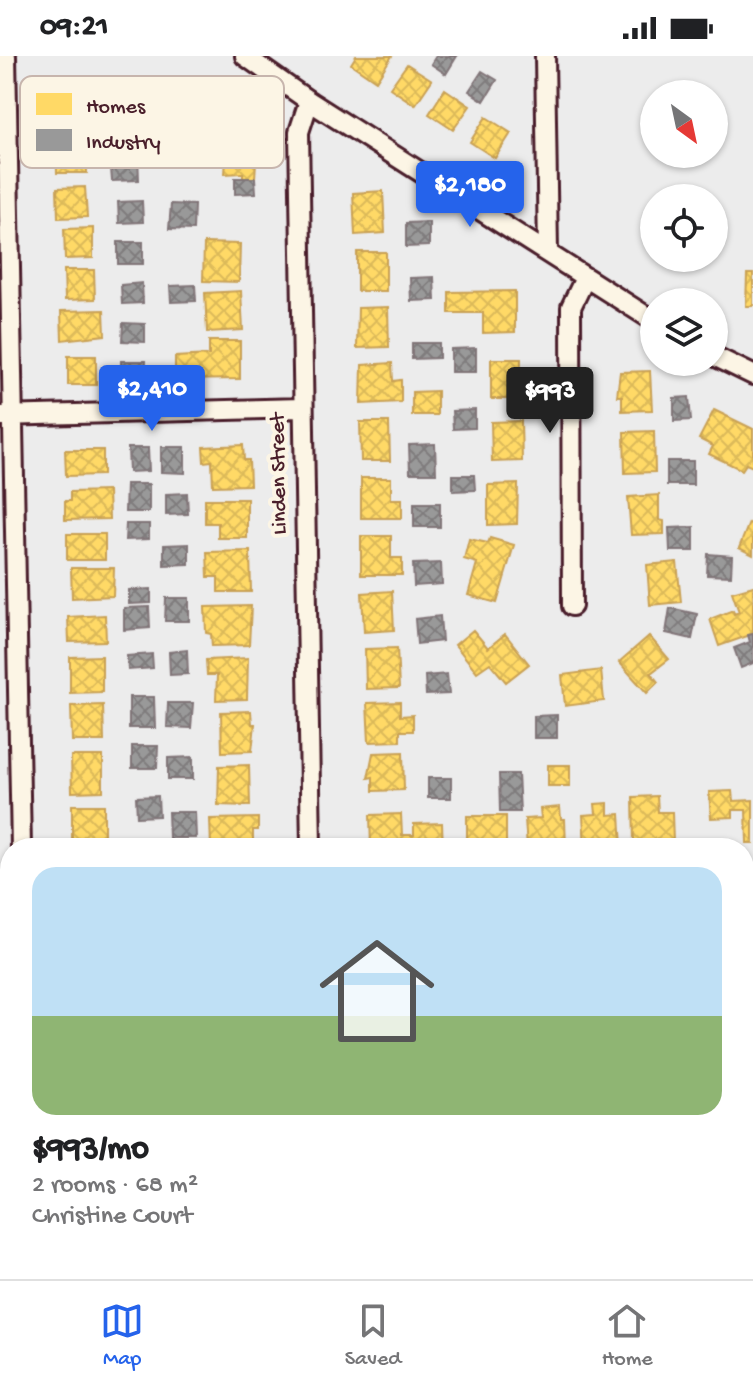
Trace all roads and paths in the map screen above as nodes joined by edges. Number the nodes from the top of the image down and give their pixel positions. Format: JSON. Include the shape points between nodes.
{"nodes":[{"id":1,"x":6,"y":56,"type":"edge"},
{"id":2,"x":245,"y":56,"type":"edge"},
{"id":3,"x":273,"y":56,"type":"edge"},
{"id":4,"x":545,"y":56,"type":"edge"},
{"id":5,"x":276,"y":76,"type":"joint"},
{"id":6,"x":284,"y":82,"type":"edge"},
{"id":7,"x":309,"y":101,"type":"junction"},
{"id":8,"x":548,"y":253,"type":"junction"},
{"id":9,"x":585,"y":278,"type":"junction"},
{"id":10,"x":640,"y":312,"type":"edge"},
{"id":11,"x":728,"y":363,"type":"edge"},
{"id":12,"x":753,"y":375,"type":"edge"},
{"id":13,"x":302,"y":408,"type":"junction"},
{"id":14,"x":6,"y":416,"type":"edge"},
{"id":15,"x":572,"y":606,"type":"dead end"},
{"id":16,"x":21,"y":838,"type":"edge"},
{"id":17,"x":311,"y":838,"type":"edge"}],
"edges":[{"from":1,"to":14,"type":"street"},
{"from":2,"to":5,"type":"street"},
{"from":3,"to":5,"type":"street"},
{"from":4,"to":8,"type":"street"},
{"from":6,"to":7,"type":"street"},
{"from":7,"to":8,"type":"street"},
{"from":7,"to":13,"type":"street","name":"Linden Street","via":[[299,132]]},
{"from":8,"to":9,"type":"street"},
{"from":9,"to":10,"type":"street"},
{"from":9,"to":15,"type":"street","via":[[571,307]]},
{"from":11,"to":12,"type":"street"},
{"from":13,"to":14,"type":"street"},
{"from":13,"to":17,"type":"street","name":"Linden Street"},
{"from":14,"to":16,"type":"street"}]}
